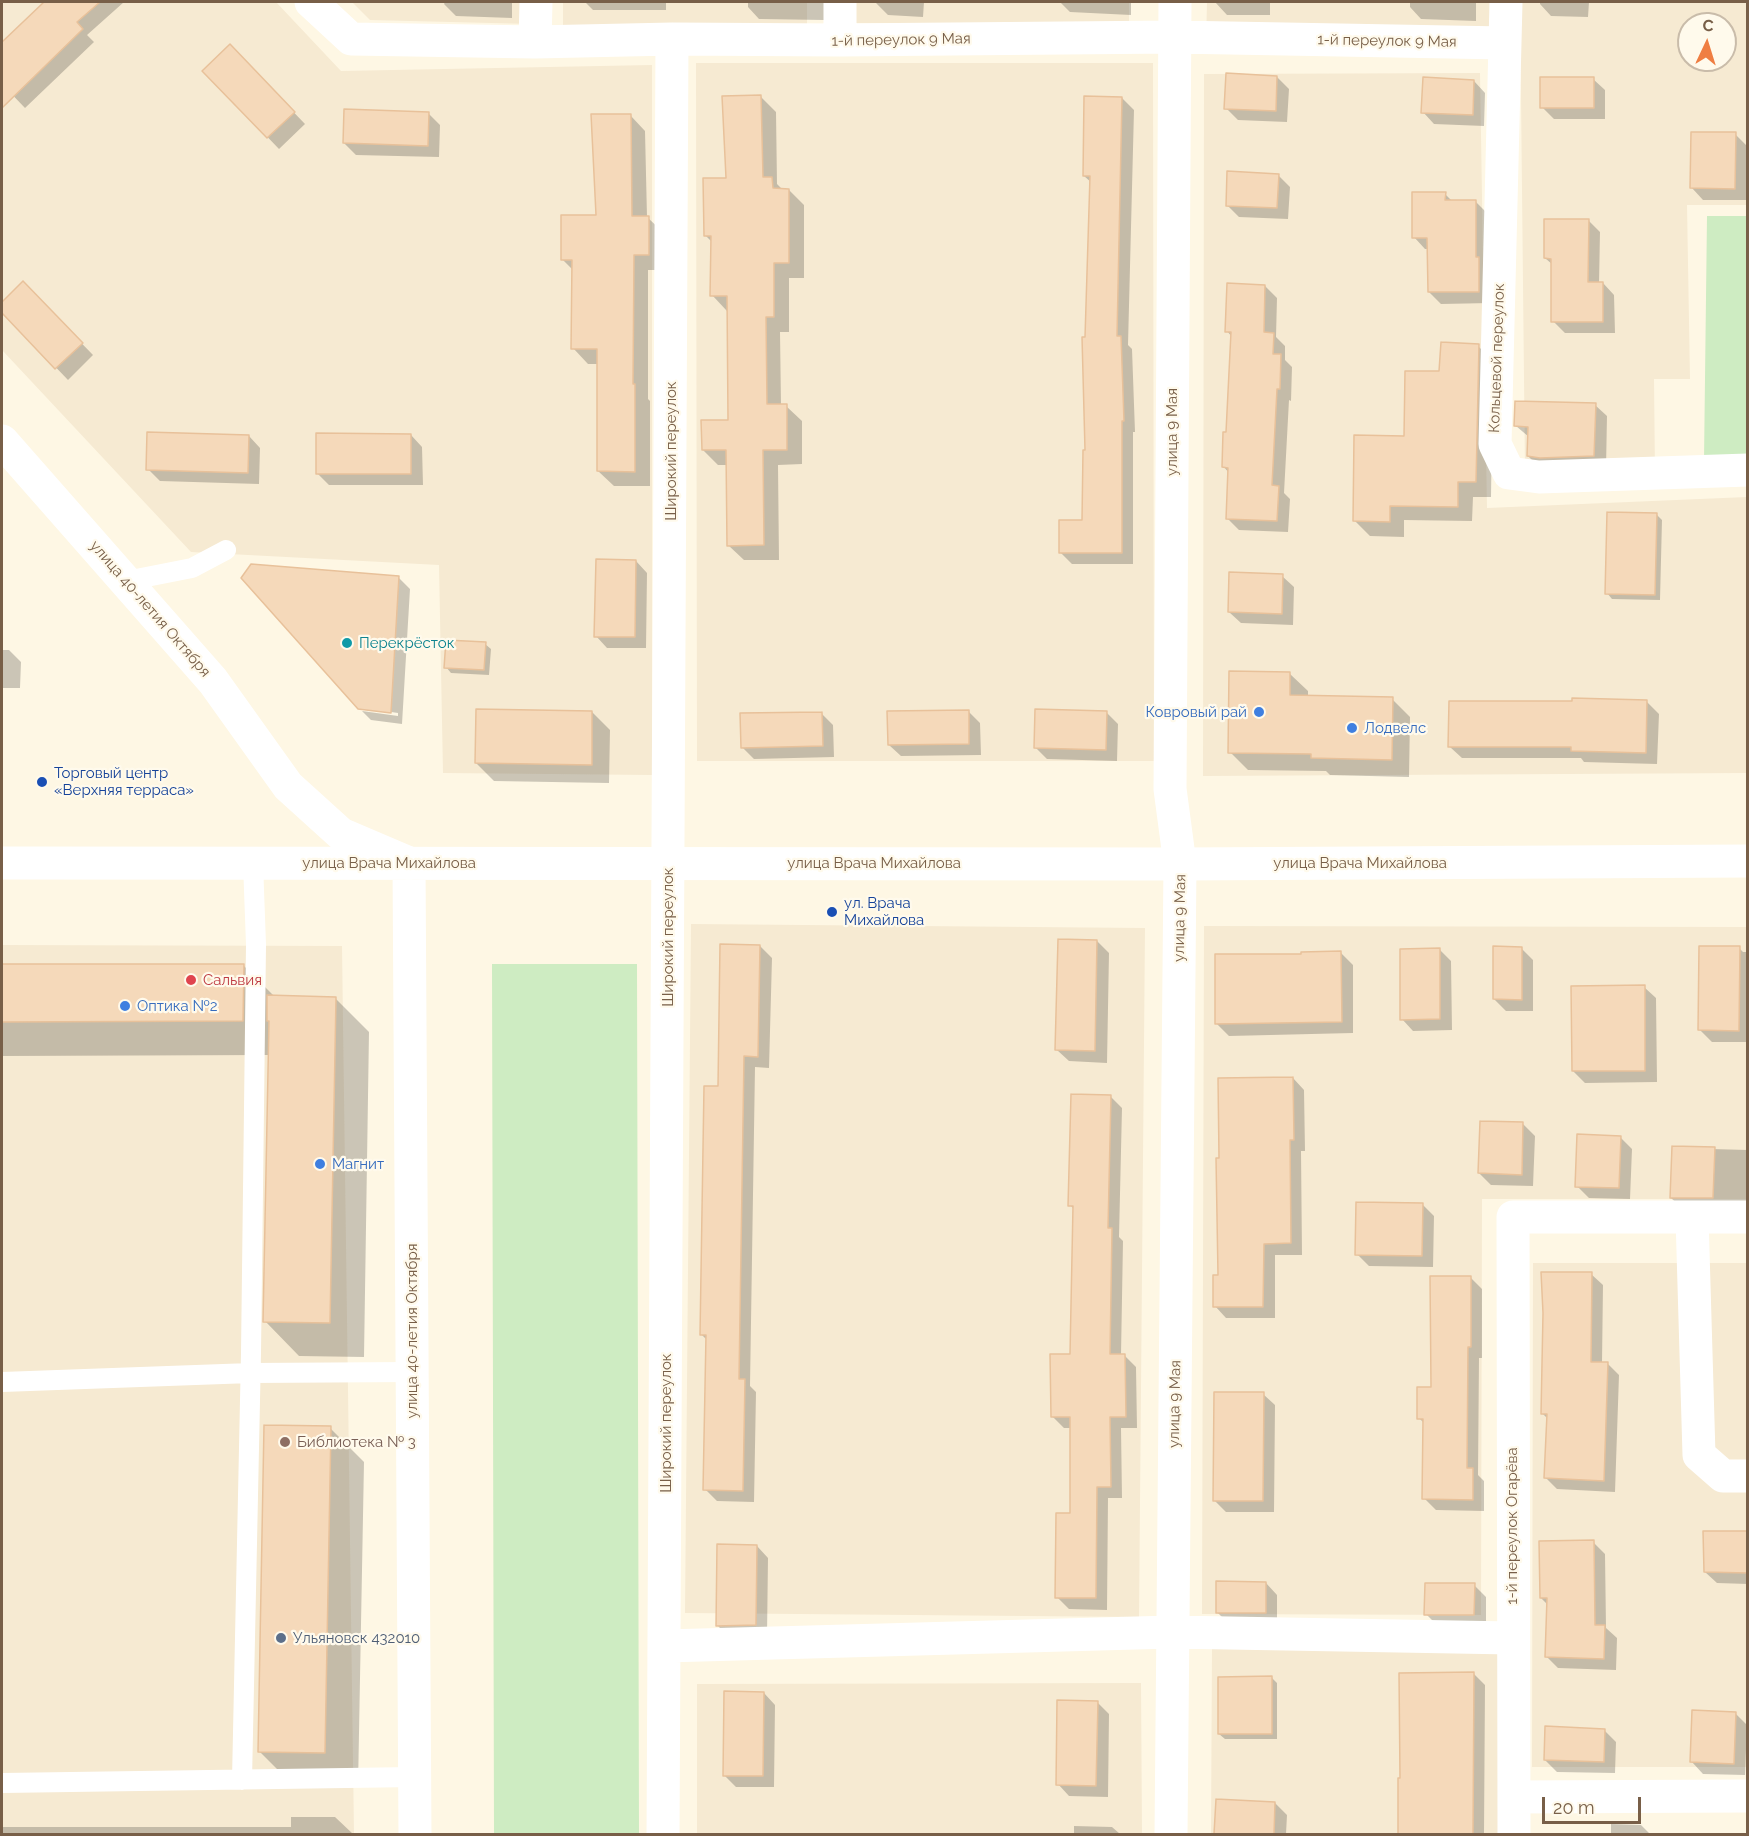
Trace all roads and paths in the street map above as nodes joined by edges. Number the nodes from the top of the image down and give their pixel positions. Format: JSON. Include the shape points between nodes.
{"nodes":[{"id":1,"x":311,"y":2,"type":"edge"},
{"id":2,"x":536,"y":2,"type":"edge"},
{"id":3,"x":840,"y":2,"type":"edge"},
{"id":4,"x":1175,"y":2,"type":"edge"},
{"id":5,"x":1506,"y":2,"type":"edge"},
{"id":6,"x":1175,"y":37,"type":"junction"},
{"id":7,"x":672,"y":39,"type":"junction"},
{"id":8,"x":840,"y":40,"type":"junction"},
{"id":9,"x":535,"y":42,"type":"junction"},
{"id":10,"x":1506,"y":43,"type":"junction"},
{"id":11,"x":2,"y":441,"type":"edge"},
{"id":12,"x":1748,"y":470,"type":"edge"},
{"id":13,"x":226,"y":550,"type":"dead end"},
{"id":14,"x":126,"y":581,"type":"junction"},
{"id":15,"x":1748,"y":861,"type":"edge"},
{"id":16,"x":253,"y":862,"type":"junction"},
{"id":17,"x":2,"y":863,"type":"edge"},
{"id":18,"x":409,"y":863,"type":"junction"},
{"id":19,"x":669,"y":863,"type":"junction"},
{"id":20,"x":1180,"y":864,"type":"junction"},
{"id":21,"x":1692,"y":1217,"type":"junction"},
{"id":22,"x":1748,"y":1217,"type":"edge"},
{"id":23,"x":412,"y":1372,"type":"junction"},
{"id":24,"x":251,"y":1373,"type":"junction"},
{"id":25,"x":2,"y":1382,"type":"edge"},
{"id":26,"x":1748,"y":1476,"type":"edge"},
{"id":27,"x":1172,"y":1632,"type":"junction"},
{"id":28,"x":1512,"y":1638,"type":"junction"},
{"id":29,"x":664,"y":1646,"type":"junction"},
{"id":30,"x":415,"y":1777,"type":"junction"},
{"id":31,"x":242,"y":1780,"type":"junction"},
{"id":32,"x":2,"y":1783,"type":"edge"},
{"id":33,"x":1748,"y":1796,"type":"edge"},
{"id":34,"x":1514,"y":1797,"type":"junction"},
{"id":35,"x":415,"y":1834,"type":"edge"},
{"id":36,"x":663,"y":1834,"type":"edge"},
{"id":37,"x":1171,"y":1834,"type":"edge"},
{"id":38,"x":1514,"y":1834,"type":"edge"}],
"edges":[{"from":1,"to":9,"type":"street","name":"1-й переулок 9 Мая","via":[[351,39]]},
{"from":2,"to":9,"type":"street"},
{"from":3,"to":8,"type":"street"},
{"from":4,"to":6,"type":"street","name":"улица 9 Мая"},
{"from":5,"to":10,"type":"street","name":"Кольцевой переулок"},
{"from":6,"to":8,"type":"street","name":"1-й переулок 9 Мая"},
{"from":6,"to":10,"type":"street","name":"1-й переулок 9 Мая"},
{"from":6,"to":20,"type":"street","name":"улица 9 Мая","via":[[1170,789]]},
{"from":7,"to":8,"type":"street","name":"1-й переулок 9 Мая"},
{"from":7,"to":9,"type":"street","name":"1-й переулок 9 Мая"},
{"from":7,"to":19,"type":"street","name":"Широкий переулок"},
{"from":10,"to":12,"type":"street","name":"Кольцевой переулок","via":[[1495,444],[1509,473],[1539,477]]},
{"from":11,"to":14,"type":"street","name":"улица 40-летия Октября"},
{"from":13,"to":14,"type":"lane","via":[[192,568]]},
{"from":14,"to":18,"type":"street","name":"улица 40-летия Октября","via":[[213,681],[288,786],[341,834]]},
{"from":15,"to":20,"type":"street","name":"улица Врача Михайлова"},
{"from":16,"to":17,"type":"street","name":"улица Врача Михайлова"},
{"from":16,"to":18,"type":"street","name":"улица Врача Михайлова"},
{"from":16,"to":24,"type":"lane","via":[[256,945]]},
{"from":18,"to":19,"type":"street","name":"улица Врача Михайлова"},
{"from":18,"to":23,"type":"street","name":"улица 40-летия Октября"},
{"from":19,"to":20,"type":"street","name":"улица Врача Михайлова"},
{"from":19,"to":29,"type":"street","name":"Широкий переулок"},
{"from":20,"to":27,"type":"street","name":"улица 9 Мая"},
{"from":21,"to":22,"type":"street"},
{"from":21,"to":26,"type":"street","via":[[1699,1455],[1723,1476]]},
{"from":21,"to":28,"type":"street","name":"1-й переулок Огарёва","via":[[1513,1217]]},
{"from":23,"to":24,"type":"lane"},
{"from":23,"to":30,"type":"street","name":"улица 40-летия Октября"},
{"from":24,"to":25,"type":"lane"},
{"from":24,"to":31,"type":"lane"},
{"from":27,"to":28,"type":"street"},
{"from":27,"to":29,"type":"street"},
{"from":27,"to":37,"type":"street","name":"улица 9 Мая"},
{"from":28,"to":34,"type":"street","name":"1-й переулок Огарёва"},
{"from":29,"to":36,"type":"street","name":"Широкий переулок"},
{"from":30,"to":31,"type":"lane"},
{"from":30,"to":35,"type":"street","name":"улица 40-летия Октября"},
{"from":31,"to":32,"type":"lane"},
{"from":33,"to":34,"type":"street"},
{"from":34,"to":38,"type":"street","name":"1-й переулок Огарёва"}]}
